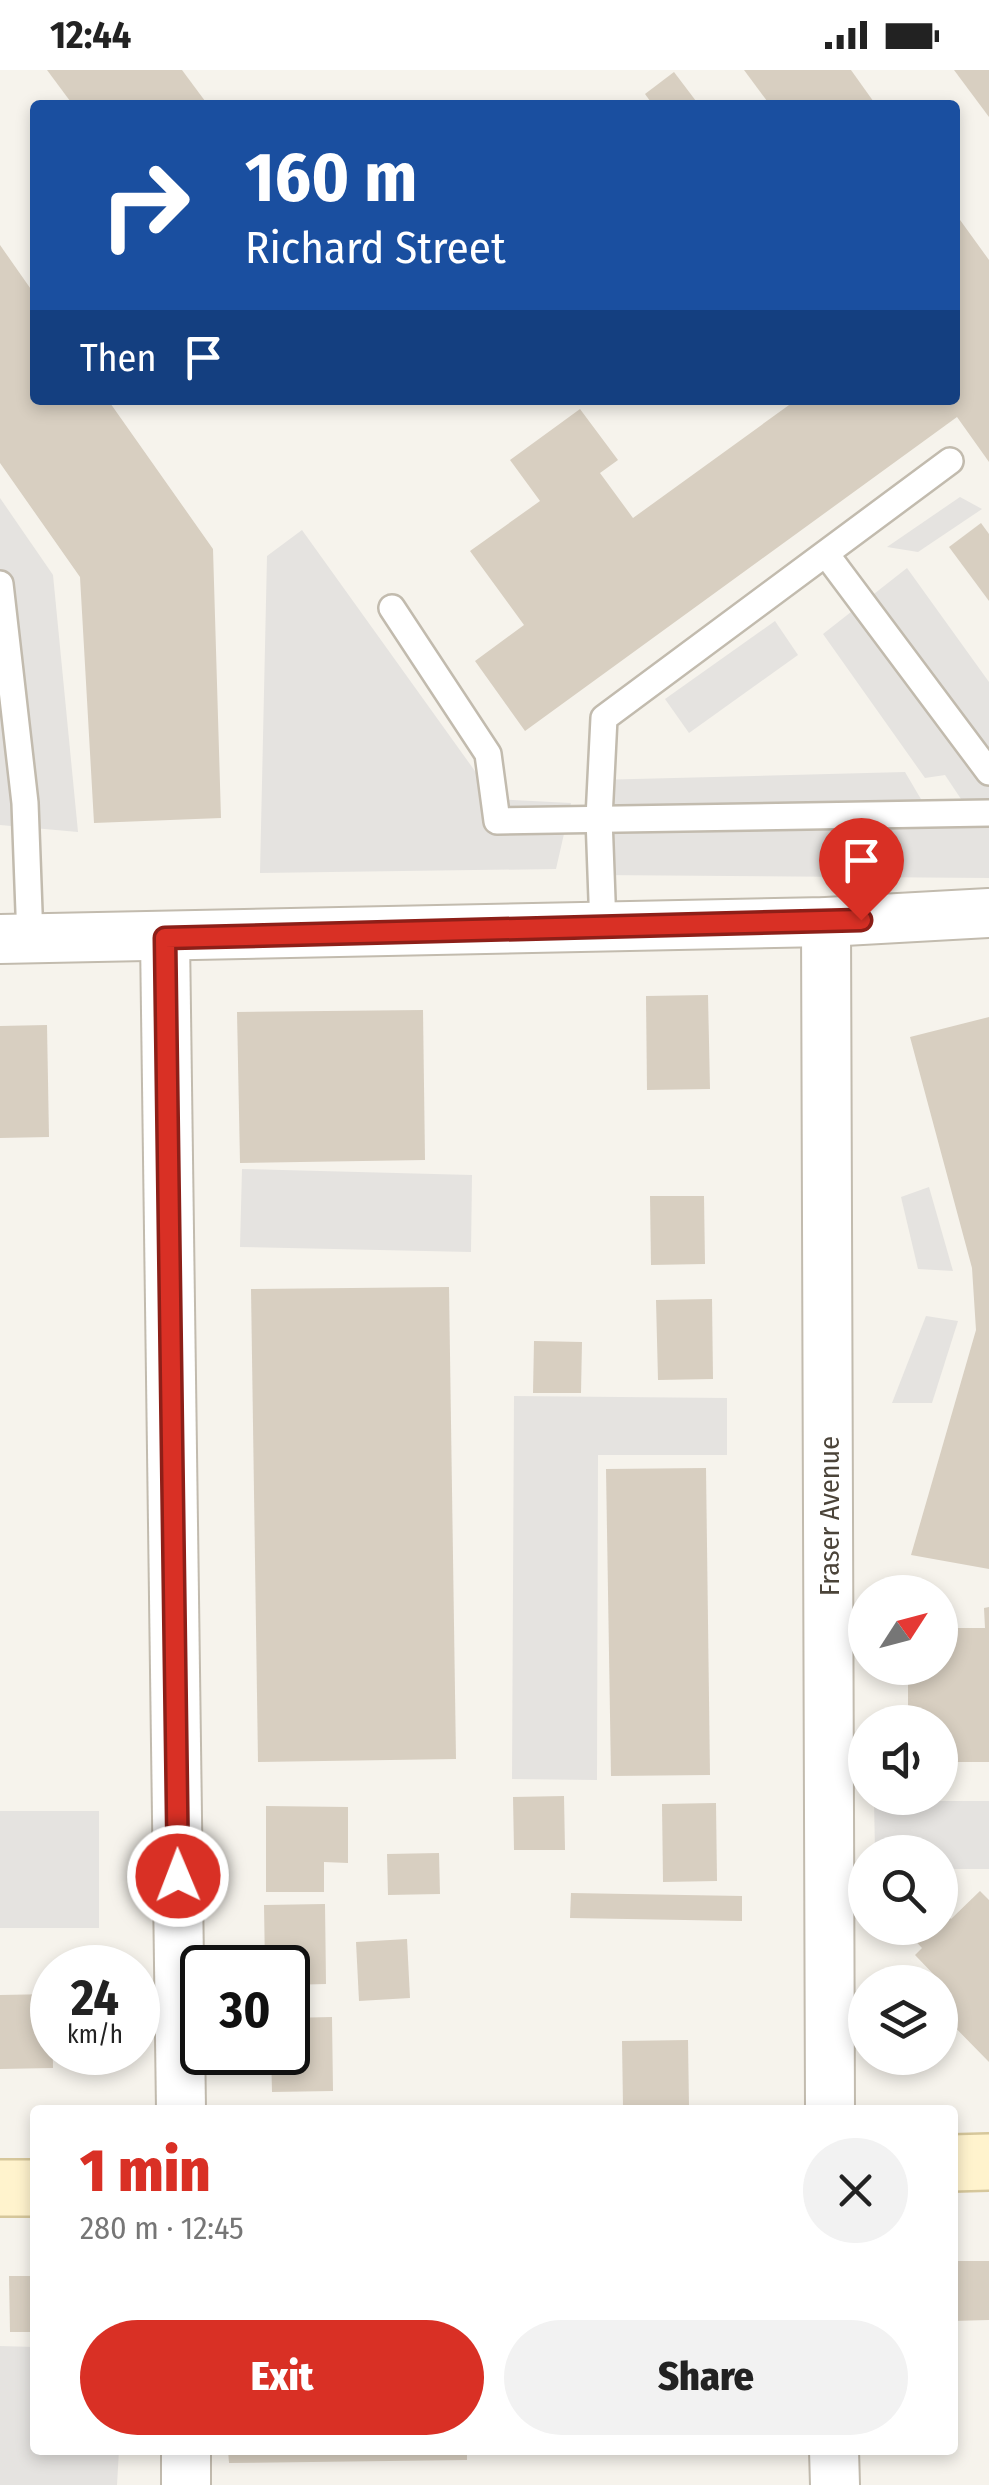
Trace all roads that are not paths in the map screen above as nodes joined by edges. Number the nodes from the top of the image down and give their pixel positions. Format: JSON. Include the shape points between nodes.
{"nodes":[{"id":1,"x":950,"y":461,"type":"dead end"},
{"id":2,"x":826,"y":554,"type":"junction"},
{"id":3,"x":2,"y":596,"type":"edge"},
{"id":4,"x":392,"y":608,"type":"dead end"},
{"id":5,"x":989,"y":772,"type":"edge"},
{"id":6,"x":989,"y":813,"type":"edge"},
{"id":7,"x":599,"y":818,"type":"junction"},
{"id":8,"x":989,"y":913,"type":"edge"},
{"id":9,"x":826,"y":922,"type":"junction"},
{"id":10,"x":603,"y":927,"type":"junction"},
{"id":11,"x":165,"y":938,"type":"junction"},
{"id":12,"x":15,"y":939,"type":"edge"},
{"id":13,"x":181,"y":2105,"type":"edge"},
{"id":14,"x":830,"y":2105,"type":"edge"},
{"id":15,"x":989,"y":2162,"type":"edge"},
{"id":16,"x":958,"y":2163,"type":"edge"},
{"id":17,"x":0,"y":2188,"type":"edge"},
{"id":18,"x":30,"y":2188,"type":"edge"},
{"id":19,"x":186,"y":2455,"type":"edge"},
{"id":20,"x":834,"y":2455,"type":"edge"},
{"id":21,"x":186,"y":2485,"type":"edge"},
{"id":22,"x":835,"y":2485,"type":"edge"}],
"edges":[{"from":1,"to":2,"type":"lane"},
{"from":2,"to":5,"type":"lane"},
{"from":2,"to":7,"type":"lane","via":[[604,718]]},
{"from":3,"to":12,"type":"lane","via":[[25,804]]},
{"from":4,"to":7,"type":"lane","via":[[488,754],[498,821]]},
{"from":6,"to":7,"type":"lane"},
{"from":7,"to":10,"type":"lane"},
{"from":8,"to":9,"type":"street"},
{"from":9,"to":10,"type":"street"},
{"from":9,"to":14,"type":"street","name":"Fraser Avenue"},
{"from":10,"to":11,"type":"street"},
{"from":11,"to":12,"type":"street"},
{"from":11,"to":13,"type":"street"},
{"from":15,"to":16,"type":"main road"},
{"from":17,"to":18,"type":"main road"},
{"from":19,"to":21,"type":"street"},
{"from":20,"to":22,"type":"street"}]}
